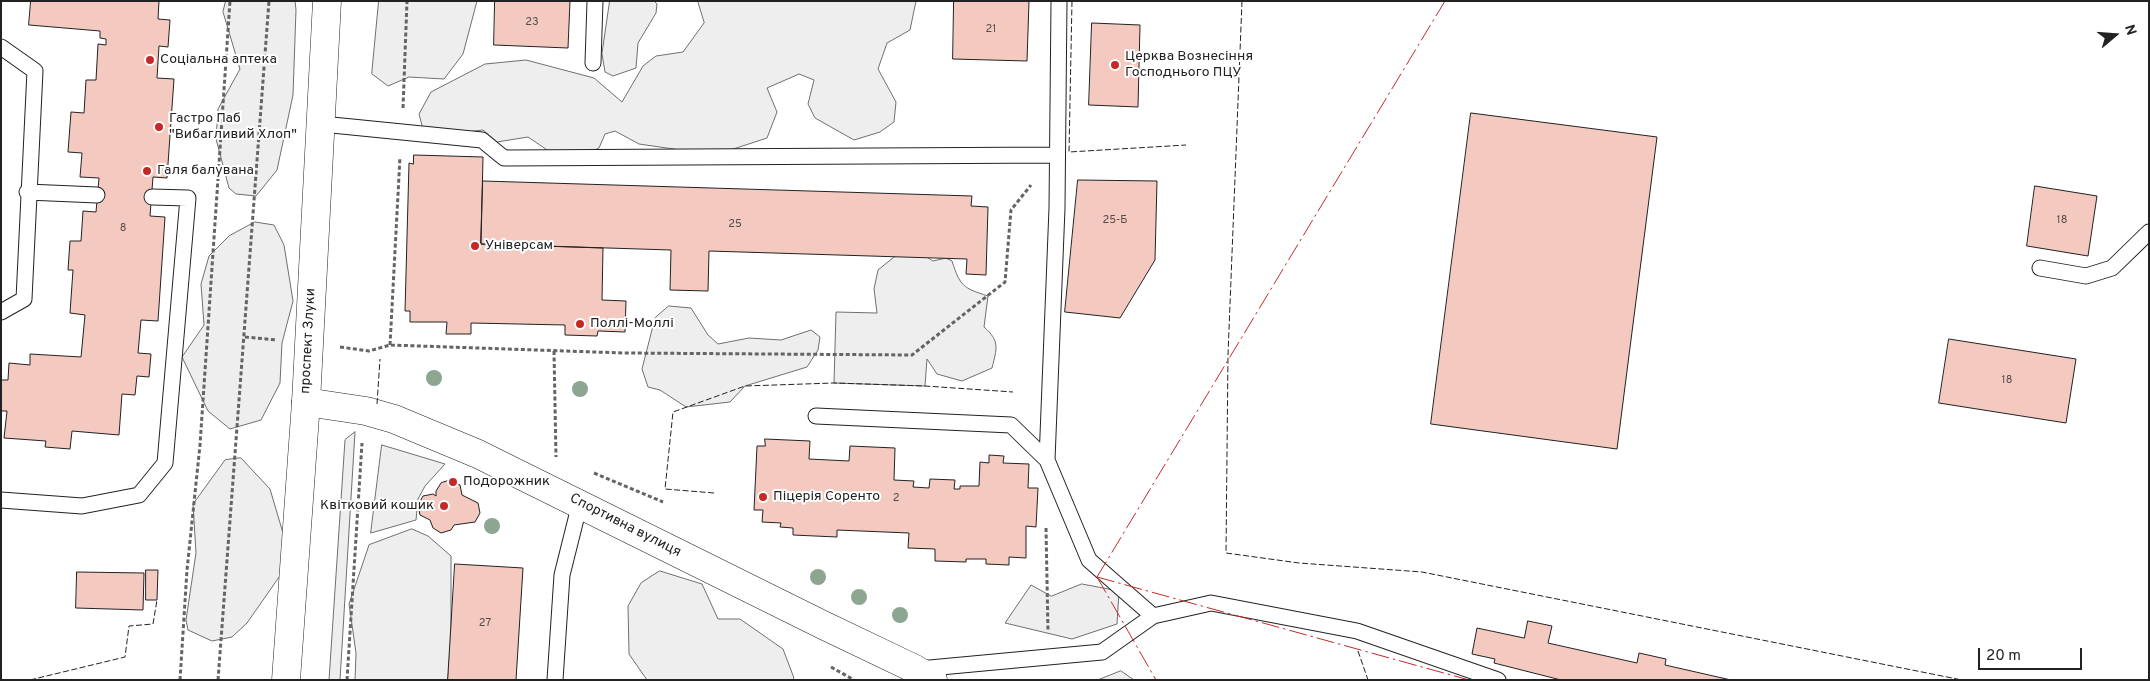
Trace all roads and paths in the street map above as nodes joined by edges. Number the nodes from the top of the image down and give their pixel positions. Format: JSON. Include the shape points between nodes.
{"nodes":[{"id":1,"x":230,"y":1,"type":"edge"},
{"id":2,"x":269,"y":1,"type":"edge"},
{"id":3,"x":327,"y":1,"type":"edge"},
{"id":4,"x":407,"y":1,"type":"edge"},
{"id":5,"x":595,"y":1,"type":"edge"},
{"id":6,"x":1059,"y":1,"type":"edge"},
{"id":7,"x":1,"y":47,"type":"edge"},
{"id":8,"x":594,"y":62,"type":"dead end"},
{"id":9,"x":322,"y":124,"type":"junction"},
{"id":10,"x":402,"y":133,"type":"junction"},
{"id":11,"x":1057,"y":155,"type":"junction"},
{"id":12,"x":27,"y":192,"type":"junction"},
{"id":13,"x":97,"y":195,"type":"dead end"},
{"id":14,"x":152,"y":197,"type":"dead end"},
{"id":15,"x":2149,"y":232,"type":"edge"},
{"id":16,"x":2040,"y":268,"type":"dead end"},
{"id":17,"x":1,"y":312,"type":"edge"},
{"id":18,"x":390,"y":345,"type":"junction"},
{"id":19,"x":369,"y":351,"type":"dead end"},
{"id":20,"x":554,"y":351,"type":"junction"},
{"id":21,"x":306,"y":402,"type":"junction"},
{"id":22,"x":816,"y":416,"type":"dead end"},
{"id":23,"x":363,"y":434,"type":"dead end"},
{"id":24,"x":1047,"y":460,"type":"junction"},
{"id":25,"x":558,"y":464,"type":"dead end"},
{"id":26,"x":592,"y":472,"type":"dead end"},
{"id":27,"x":1,"y":500,"type":"edge"},
{"id":28,"x":663,"y":502,"type":"dead end"},
{"id":29,"x":580,"y":504,"type":"junction"},
{"id":30,"x":1046,"y":519,"type":"dead end"},
{"id":31,"x":1153,"y":616,"type":"junction"},
{"id":32,"x":1049,"y":656,"type":"junction"},
{"id":33,"x":924,"y":674,"type":"edge"},
{"id":34,"x":180,"y":680,"type":"edge"},
{"id":35,"x":218,"y":680,"type":"edge"},
{"id":36,"x":286,"y":680,"type":"edge"},
{"id":37,"x":347,"y":680,"type":"edge"},
{"id":38,"x":555,"y":680,"type":"edge"},
{"id":39,"x":1498,"y":680,"type":"edge"}],
"edges":[{"from":1,"to":34,"type":"path","via":[[200,445]]},
{"from":2,"to":35,"type":"path"},
{"from":3,"to":9,"type":"main road","name":"проспект Злуки"},
{"from":4,"to":10,"type":"path"},
{"from":5,"to":8,"type":"lane"},
{"from":6,"to":11,"type":"lane"},
{"from":7,"to":12,"type":"lane","via":[[35,71]]},
{"from":9,"to":10,"type":"lane"},
{"from":9,"to":21,"type":"main road","name":"проспект Злуки"},
{"from":10,"to":11,"type":"lane","via":[[482,140],[504,158]]},
{"from":10,"to":18,"type":"path"},
{"from":11,"to":20,"type":"path","via":[[1011,210],[1005,282],[912,356]]},
{"from":11,"to":24,"type":"lane"},
{"from":12,"to":13,"type":"lane"},
{"from":12,"to":17,"type":"lane","via":[[24,299]]},
{"from":14,"to":27,"type":"lane","via":[[188,198],[165,463],[140,495],[82,506]]},
{"from":15,"to":16,"type":"lane","via":[[2112,268],[2086,276]]},
{"from":18,"to":19,"type":"path"},
{"from":18,"to":20,"type":"path"},
{"from":20,"to":25,"type":"path"},
{"from":21,"to":29,"type":"main road","name":"Спортивна вулиця","via":[[366,411],[394,419],[478,454]]},
{"from":21,"to":36,"type":"main road","name":"проспект Злуки"},
{"from":22,"to":24,"type":"lane","via":[[1011,424]]},
{"from":23,"to":37,"type":"path"},
{"from":24,"to":31,"type":"lane","via":[[1089,560]]},
{"from":26,"to":28,"type":"path"},
{"from":29,"to":33,"type":"main road","name":"Спортивна вулиця"},
{"from":29,"to":38,"type":"lane","via":[[562,575]]},
{"from":30,"to":32,"type":"path"},
{"from":31,"to":32,"type":"lane","via":[[1102,652]]},
{"from":31,"to":39,"type":"lane","via":[[1211,603],[1357,630]]},
{"from":32,"to":33,"type":"lane"}]}
